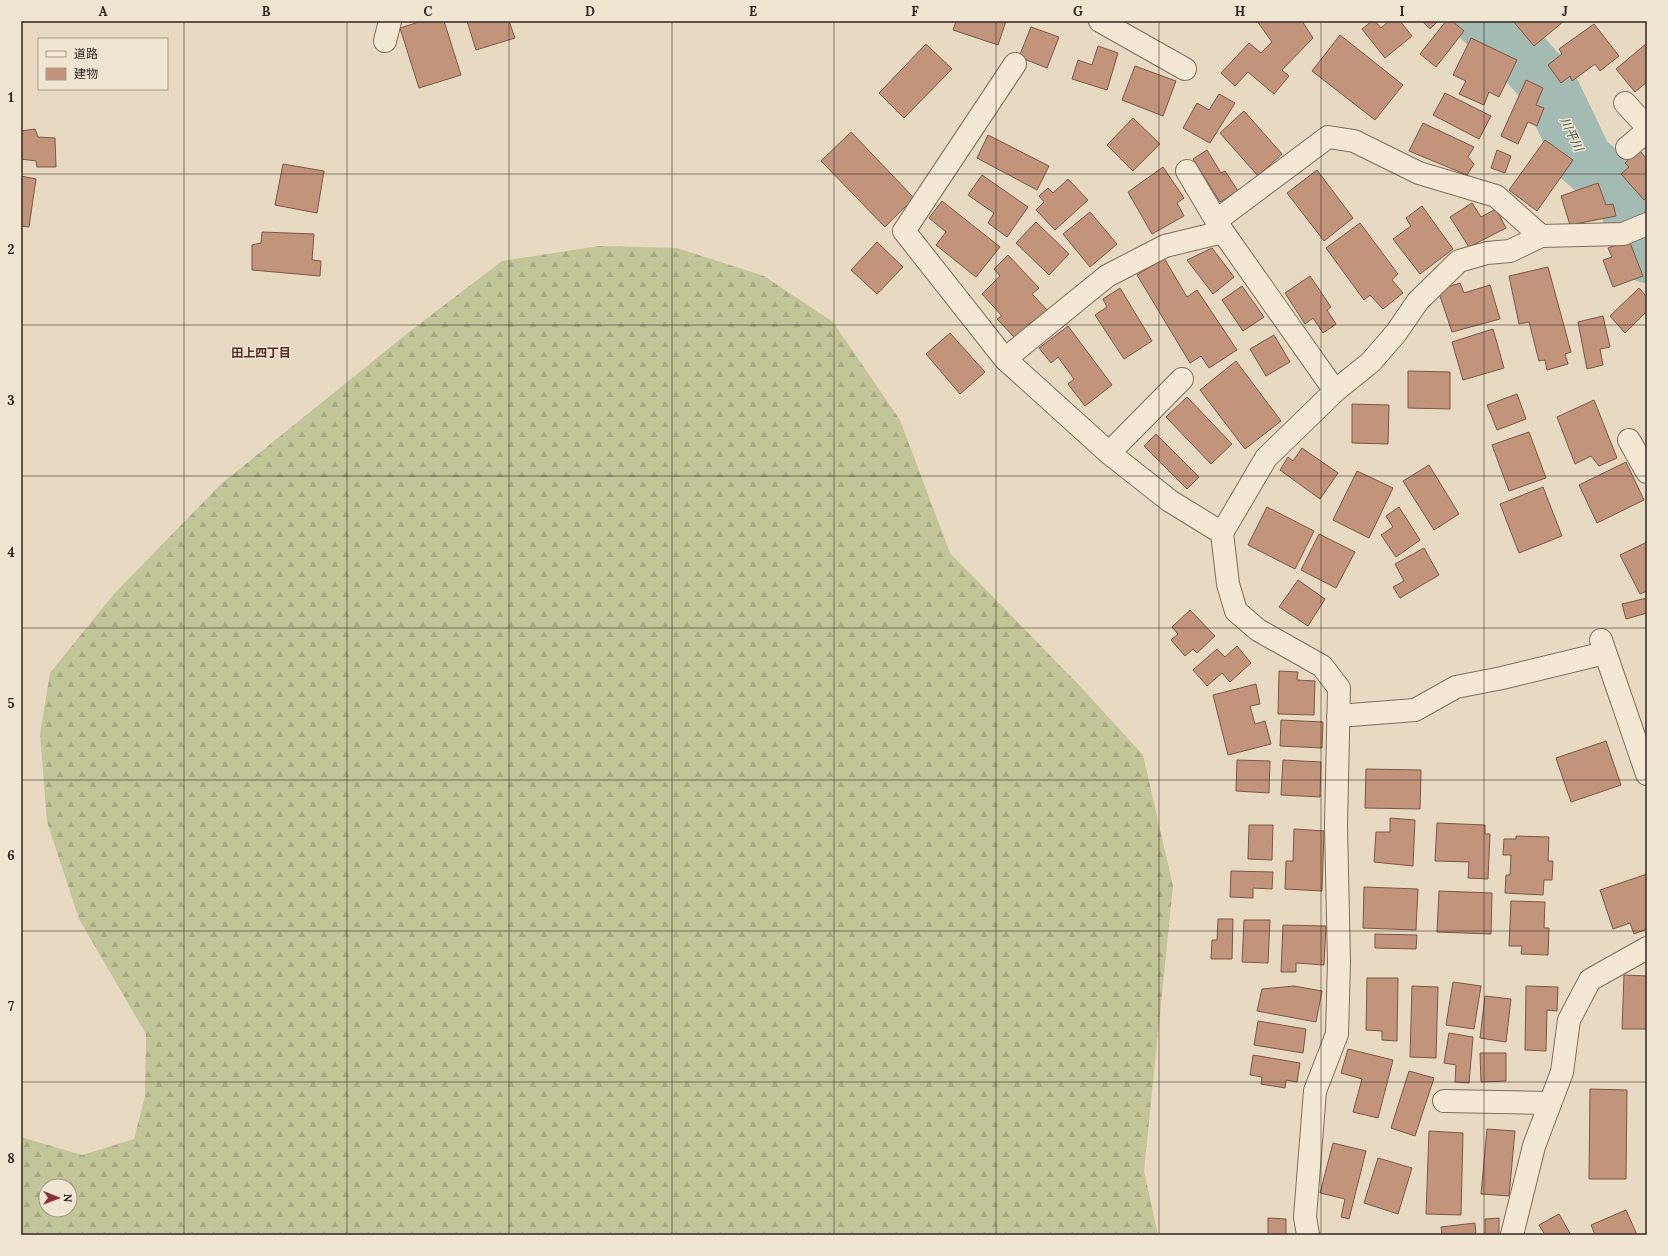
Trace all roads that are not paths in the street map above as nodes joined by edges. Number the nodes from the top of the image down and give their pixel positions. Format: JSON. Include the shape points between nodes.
{"nodes":[{"id":1,"x":1100,"y":21,"type":"edge"},
{"id":2,"x":1015,"y":64,"type":"dead end"},
{"id":3,"x":1185,"y":69,"type":"dead end"},
{"id":4,"x":1625,"y":102,"type":"dead end"},
{"id":5,"x":1647,"y":127,"type":"edge"},
{"id":6,"x":1647,"y":131,"type":"edge"},
{"id":7,"x":1626,"y":148,"type":"dead end"},
{"id":8,"x":1187,"y":171,"type":"dead end"},
{"id":9,"x":1646,"y":225,"type":"edge"},
{"id":10,"x":1220,"y":226,"type":"junction"},
{"id":11,"x":1541,"y":236,"type":"junction"},
{"id":12,"x":1005,"y":359,"type":"junction"},
{"id":13,"x":1182,"y":379,"type":"dead end"},
{"id":14,"x":1335,"y":391,"type":"junction"},
{"id":15,"x":1629,"y":440,"type":"dead end"},
{"id":16,"x":1109,"y":453,"type":"junction"},
{"id":17,"x":1647,"y":472,"type":"edge"},
{"id":18,"x":1222,"y":533,"type":"junction"},
{"id":19,"x":1338,"y":716,"type":"junction"},
{"id":20,"x":1647,"y":774,"type":"edge"},
{"id":21,"x":1647,"y":948,"type":"edge"},
{"id":22,"x":1444,"y":1101,"type":"dead end"},
{"id":23,"x":1549,"y":1103,"type":"junction"},
{"id":24,"x":1308,"y":1235,"type":"edge"},
{"id":25,"x":1512,"y":1235,"type":"edge"}],
"edges":[{"from":1,"to":3,"type":"street"},
{"from":2,"to":12,"type":"street","via":[[904,231]]},
{"from":4,"to":5,"type":"street"},
{"from":6,"to":7,"type":"street"},
{"from":8,"to":10,"type":"street"},
{"from":9,"to":11,"type":"street","via":[[1623,234]]},
{"from":10,"to":11,"type":"street","via":[[1328,137],[1354,141],[1419,173],[1496,196]]},
{"from":10,"to":12,"type":"street","via":[[1165,246],[1107,276]]},
{"from":10,"to":14,"type":"street"},
{"from":11,"to":14,"type":"street","via":[[1510,251],[1459,261],[1418,301],[1396,333],[1371,362]]},
{"from":12,"to":16,"type":"street"},
{"from":13,"to":16,"type":"street"},
{"from":14,"to":18,"type":"street","via":[[1266,458]]},
{"from":15,"to":17,"type":"street"},
{"from":16,"to":18,"type":"street","via":[[1170,501]]},
{"from":18,"to":19,"type":"street","via":[[1228,584],[1236,611],[1258,630],[1322,666],[1339,688]]},
{"from":19,"to":20,"type":"street","via":[[1415,710],[1456,687],[1502,678],[1603,646]]},
{"from":19,"to":24,"type":"street","via":[[1337,1034],[1315,1091],[1305,1217]]},
{"from":21,"to":23,"type":"street","via":[[1590,980],[1569,1020],[1562,1072]]},
{"from":22,"to":23,"type":"street"},
{"from":23,"to":25,"type":"street","via":[[1534,1146]]}]}
